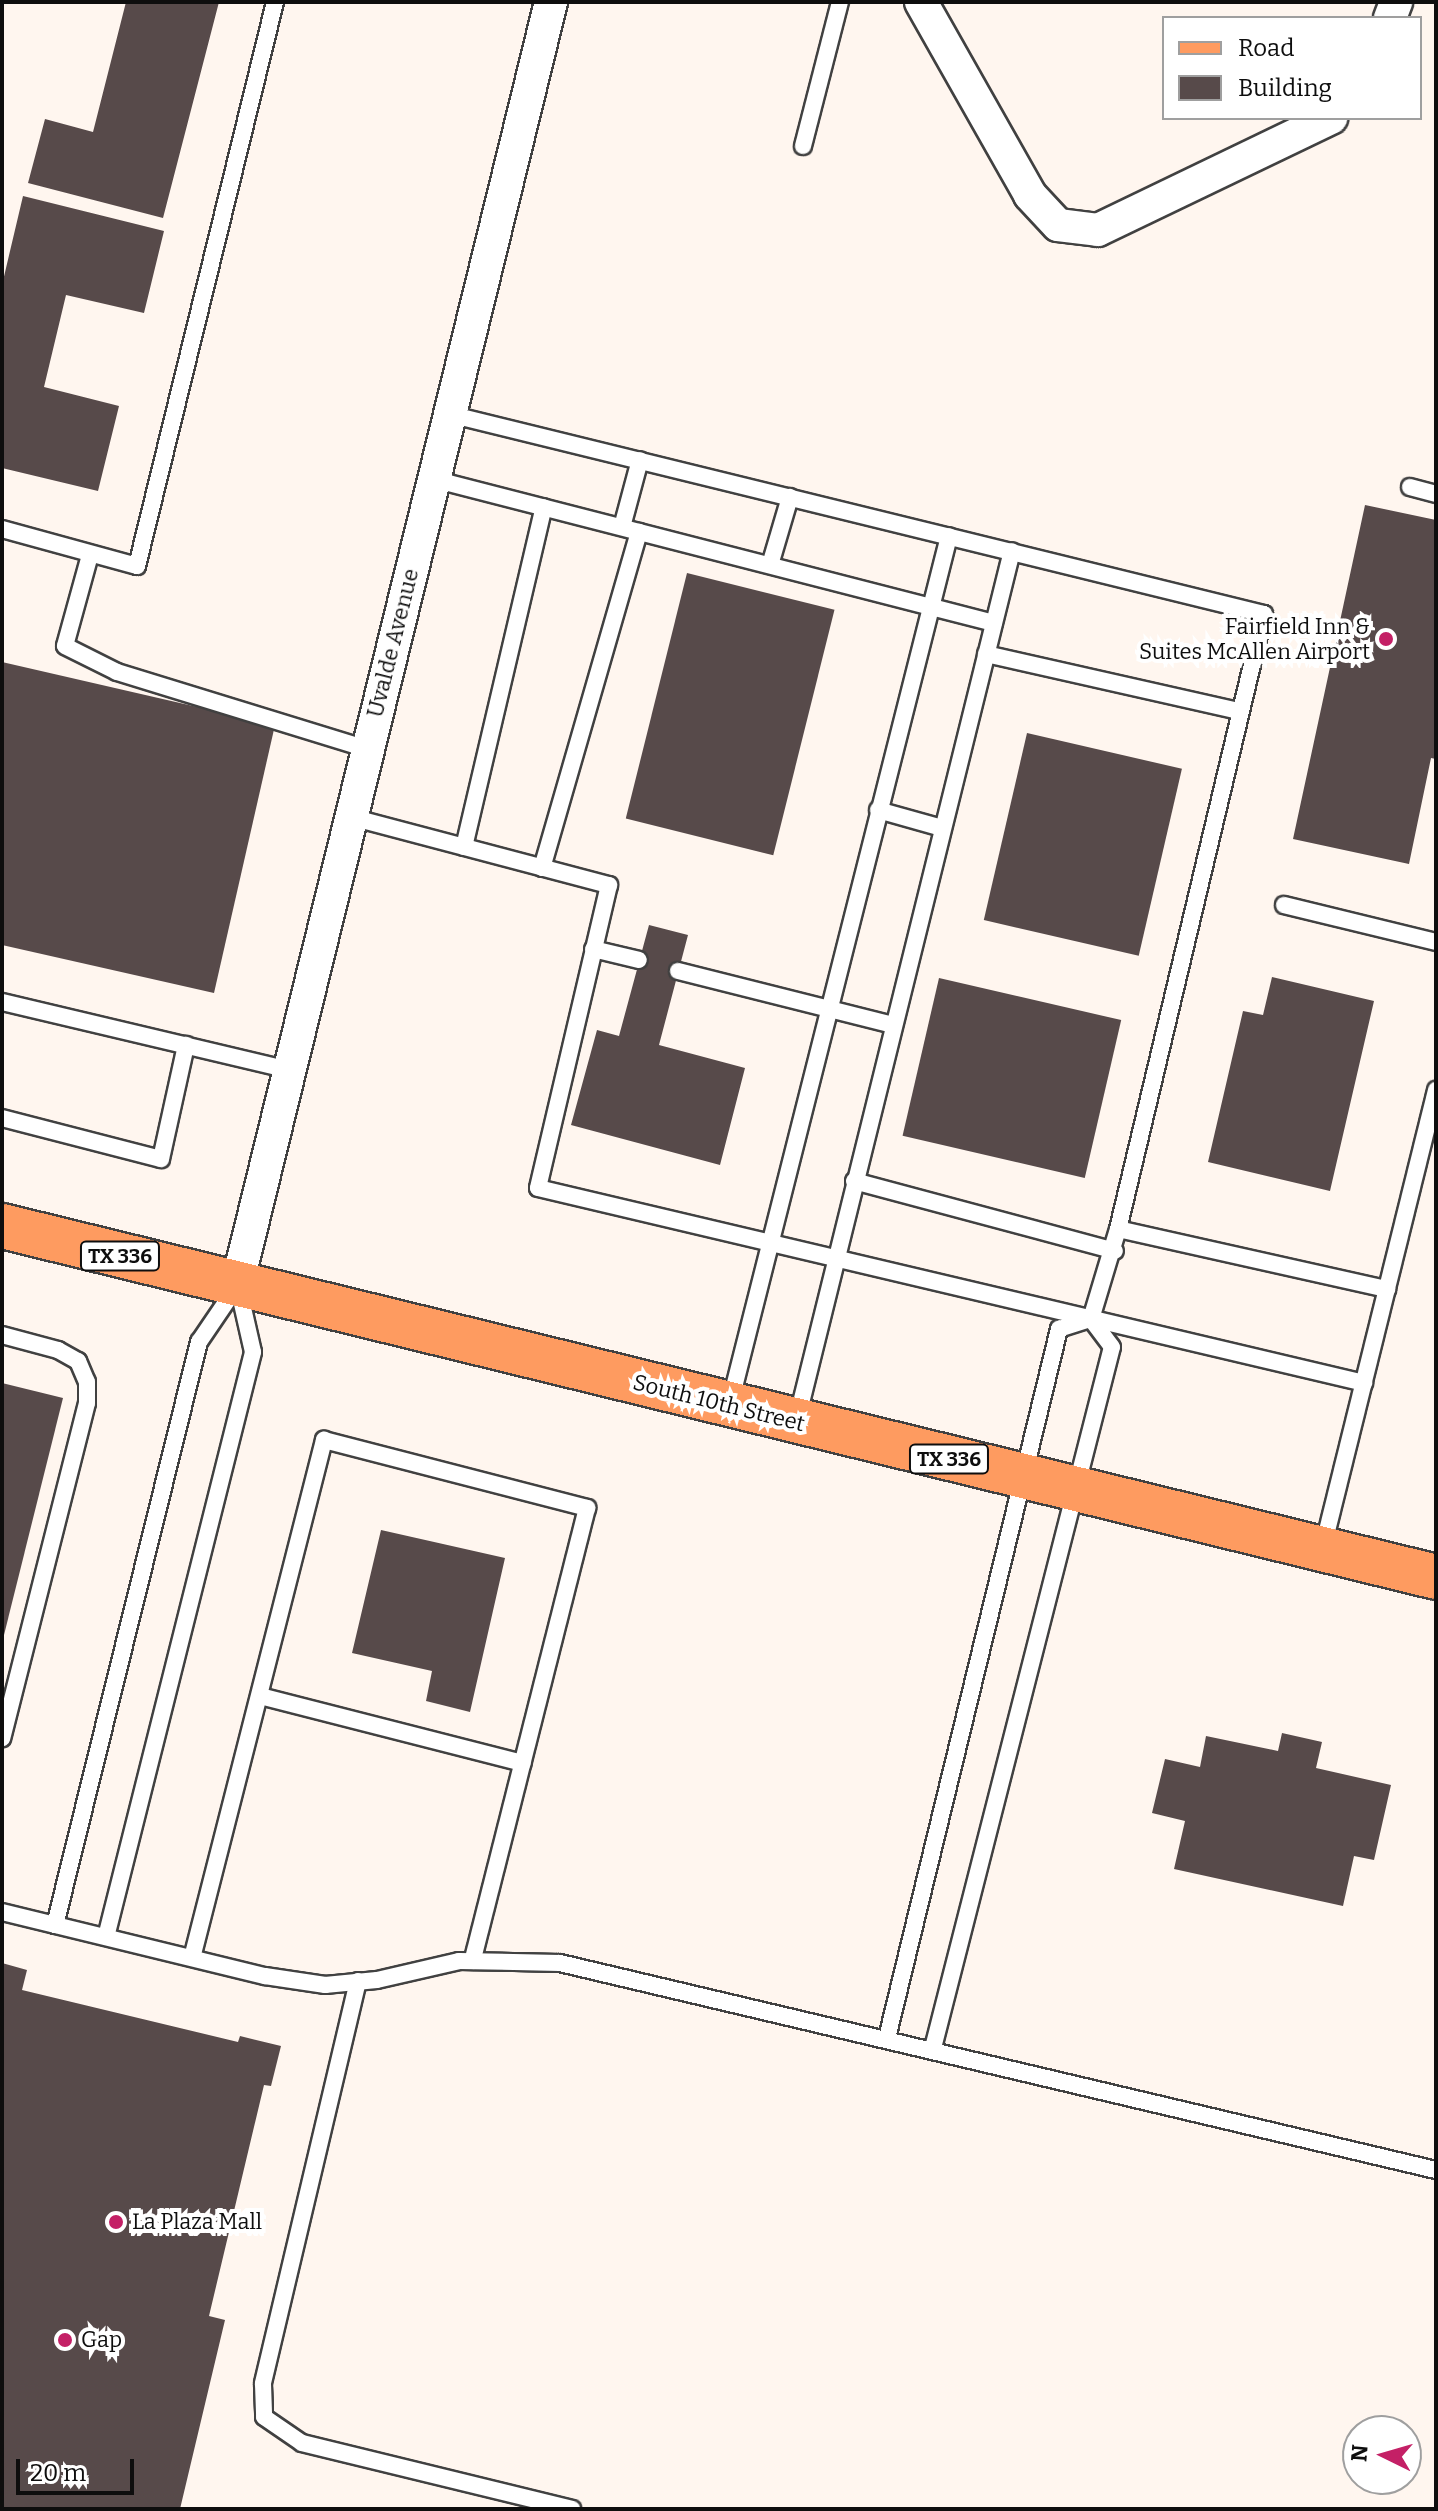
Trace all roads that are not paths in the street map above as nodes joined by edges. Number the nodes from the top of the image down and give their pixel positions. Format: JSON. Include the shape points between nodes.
{"nodes":[{"id":1,"x":275,"y":2,"type":"edge"},
{"id":2,"x":551,"y":2,"type":"edge"},
{"id":3,"x":840,"y":2,"type":"edge"},
{"id":4,"x":921,"y":2,"type":"edge"},
{"id":5,"x":1327,"y":120,"type":"edge"},
{"id":6,"x":803,"y":146,"type":"dead end"},
{"id":7,"x":449,"y":414,"type":"junction"},
{"id":8,"x":640,"y":460,"type":"junction"},
{"id":9,"x":433,"y":479,"type":"junction"},
{"id":10,"x":1410,"y":487,"type":"dead end"},
{"id":11,"x":1436,"y":494,"type":"edge"},
{"id":12,"x":790,"y":497,"type":"junction"},
{"id":13,"x":544,"y":507,"type":"junction"},
{"id":14,"x":2,"y":529,"type":"edge"},
{"id":15,"x":631,"y":529,"type":"junction"},
{"id":16,"x":949,"y":536,"type":"junction"},
{"id":17,"x":1012,"y":551,"type":"junction"},
{"id":18,"x":90,"y":555,"type":"junction"},
{"id":19,"x":770,"y":565,"type":"junction"},
{"id":20,"x":930,"y":606,"type":"junction"},
{"id":21,"x":994,"y":623,"type":"junction"},
{"id":22,"x":986,"y":654,"type":"junction"},
{"id":23,"x":1239,"y":711,"type":"junction"},
{"id":24,"x":367,"y":749,"type":"junction"},
{"id":25,"x":878,"y":810,"type":"junction"},
{"id":26,"x":351,"y":817,"type":"junction"},
{"id":27,"x":942,"y":828,"type":"junction"},
{"id":28,"x":464,"y":847,"type":"junction"},
{"id":29,"x":542,"y":868,"type":"junction"},
{"id":30,"x":1284,"y":905,"type":"dead end"},
{"id":31,"x":1436,"y":942,"type":"edge"},
{"id":32,"x":593,"y":949,"type":"junction"},
{"id":33,"x":639,"y":960,"type":"dead end"},
{"id":34,"x":678,"y":971,"type":"dead end"},
{"id":35,"x":2,"y":1002,"type":"edge"},
{"id":36,"x":827,"y":1008,"type":"junction"},
{"id":37,"x":893,"y":1025,"type":"junction"},
{"id":38,"x":186,"y":1045,"type":"junction"},
{"id":39,"x":290,"y":1070,"type":"junction"},
{"id":40,"x":1436,"y":1090,"type":"edge"},
{"id":41,"x":2,"y":1118,"type":"edge"},
{"id":42,"x":854,"y":1181,"type":"junction"},
{"id":43,"x":2,"y":1226,"type":"edge"},
{"id":44,"x":1118,"y":1229,"type":"junction"},
{"id":45,"x":767,"y":1242,"type":"junction"},
{"id":46,"x":1115,"y":1251,"type":"junction"},
{"id":47,"x":833,"y":1257,"type":"junction"},
{"id":48,"x":237,"y":1285,"type":"junction"},
{"id":49,"x":1387,"y":1289,"type":"junction"},
{"id":50,"x":1091,"y":1319,"type":"junction"},
{"id":51,"x":2,"y":1335,"type":"edge"},
{"id":52,"x":1364,"y":1383,"type":"junction"},
{"id":53,"x":730,"y":1405,"type":"junction"},
{"id":54,"x":796,"y":1422,"type":"junction"},
{"id":55,"x":1025,"y":1478,"type":"junction"},
{"id":56,"x":1075,"y":1490,"type":"junction"},
{"id":57,"x":1323,"y":1549,"type":"junction"},
{"id":58,"x":1436,"y":1577,"type":"edge"},
{"id":59,"x":260,"y":1696,"type":"junction"},
{"id":60,"x":2,"y":1738,"type":"edge"},
{"id":61,"x":523,"y":1763,"type":"junction"},
{"id":62,"x":2,"y":1912,"type":"edge"},
{"id":63,"x":55,"y":1925,"type":"junction"},
{"id":64,"x":106,"y":1937,"type":"junction"},
{"id":65,"x":192,"y":1958,"type":"junction"},
{"id":66,"x":472,"y":1961,"type":"junction"},
{"id":67,"x":358,"y":1981,"type":"junction"},
{"id":68,"x":887,"y":2038,"type":"junction"},
{"id":69,"x":933,"y":2048,"type":"junction"},
{"id":70,"x":1436,"y":2170,"type":"edge"},
{"id":71,"x":572,"y":2509,"type":"edge"}],
"edges":[{"from":1,"to":18,"type":"lane","via":[[137,566]]},
{"from":2,"to":7,"type":"street","name":"Uvalde Avenue"},
{"from":3,"to":6,"type":"lane"},
{"from":4,"to":5,"type":"street","via":[[1030,195],[1058,225],[1098,230]]},
{"from":7,"to":8,"type":"lane"},
{"from":7,"to":9,"type":"street","name":"Uvalde Avenue"},
{"from":8,"to":12,"type":"lane"},
{"from":8,"to":15,"type":"lane"},
{"from":9,"to":13,"type":"lane"},
{"from":9,"to":24,"type":"street","name":"Uvalde Avenue"},
{"from":10,"to":11,"type":"lane"},
{"from":12,"to":16,"type":"lane"},
{"from":12,"to":19,"type":"lane"},
{"from":13,"to":15,"type":"lane"},
{"from":13,"to":28,"type":"lane"},
{"from":14,"to":18,"type":"lane"},
{"from":15,"to":19,"type":"lane"},
{"from":15,"to":29,"type":"lane"},
{"from":16,"to":17,"type":"lane"},
{"from":16,"to":20,"type":"lane"},
{"from":17,"to":21,"type":"lane"},
{"from":17,"to":23,"type":"lane","via":[[1264,614]]},
{"from":18,"to":24,"type":"lane","via":[[65,646],[117,672]]},
{"from":19,"to":20,"type":"lane"},
{"from":20,"to":21,"type":"lane"},
{"from":20,"to":25,"type":"lane"},
{"from":21,"to":22,"type":"lane"},
{"from":22,"to":23,"type":"lane"},
{"from":22,"to":27,"type":"lane"},
{"from":23,"to":44,"type":"lane"},
{"from":24,"to":26,"type":"street","name":"Uvalde Avenue"},
{"from":25,"to":27,"type":"lane"},
{"from":25,"to":36,"type":"lane"},
{"from":26,"to":28,"type":"lane"},
{"from":26,"to":39,"type":"street","name":"Uvalde Avenue"},
{"from":27,"to":37,"type":"lane"},
{"from":28,"to":29,"type":"lane"},
{"from":29,"to":32,"type":"lane","via":[[609,885]]},
{"from":30,"to":31,"type":"lane"},
{"from":32,"to":33,"type":"lane"},
{"from":32,"to":45,"type":"lane","via":[[538,1188]]},
{"from":34,"to":36,"type":"lane"},
{"from":35,"to":38,"type":"lane"},
{"from":36,"to":37,"type":"lane"},
{"from":36,"to":45,"type":"lane"},
{"from":37,"to":42,"type":"lane"},
{"from":38,"to":39,"type":"lane"},
{"from":38,"to":41,"type":"lane","via":[[161,1159]]},
{"from":39,"to":48,"type":"street","name":"Uvalde Avenue"},
{"from":40,"to":49,"type":"lane"},
{"from":42,"to":46,"type":"lane"},
{"from":42,"to":47,"type":"lane"},
{"from":43,"to":48,"type":"main road","name":"South 10th Street","number":"TX 336"},
{"from":44,"to":46,"type":"lane"},
{"from":44,"to":49,"type":"lane"},
{"from":45,"to":47,"type":"lane"},
{"from":45,"to":53,"type":"lane"},
{"from":46,"to":50,"type":"lane"},
{"from":47,"to":50,"type":"lane"},
{"from":47,"to":54,"type":"lane"},
{"from":48,"to":53,"type":"main road","name":"South 10th Street","number":"TX 336"},
{"from":48,"to":63,"type":"lane","via":[[199,1342]]},
{"from":48,"to":64,"type":"lane","via":[[253,1352]]},
{"from":49,"to":52,"type":"lane"},
{"from":50,"to":52,"type":"lane"},
{"from":50,"to":55,"type":"lane","via":[[1059,1329]]},
{"from":50,"to":56,"type":"lane","via":[[1112,1347]]},
{"from":51,"to":60,"type":"lane","via":[[78,1361],[87,1382],[87,1403]]},
{"from":52,"to":57,"type":"lane"},
{"from":53,"to":54,"type":"main road","name":"South 10th Street","number":"TX 336"},
{"from":54,"to":55,"type":"main road","name":"South 10th Street","number":"TX 336"},
{"from":55,"to":56,"type":"main road","name":"South 10th Street","number":"TX 336"},
{"from":55,"to":68,"type":"lane"},
{"from":56,"to":57,"type":"main road","name":"South 10th Street","number":"TX 336"},
{"from":56,"to":69,"type":"lane"},
{"from":57,"to":58,"type":"main road","name":"South 10th Street","number":"TX 336"},
{"from":59,"to":61,"type":"lane"},
{"from":59,"to":61,"type":"lane","via":[[324,1440],[587,1508]]},
{"from":59,"to":65,"type":"lane"},
{"from":61,"to":66,"type":"lane"},
{"from":62,"to":63,"type":"lane"},
{"from":63,"to":64,"type":"lane"},
{"from":64,"to":65,"type":"lane"},
{"from":65,"to":67,"type":"lane","via":[[325,1985]]},
{"from":66,"to":67,"type":"lane"},
{"from":66,"to":68,"type":"lane","via":[[560,1963]]},
{"from":67,"to":71,"type":"lane","via":[[263,2384],[264,2417],[302,2443]]},
{"from":68,"to":69,"type":"lane"},
{"from":69,"to":70,"type":"lane"}]}
